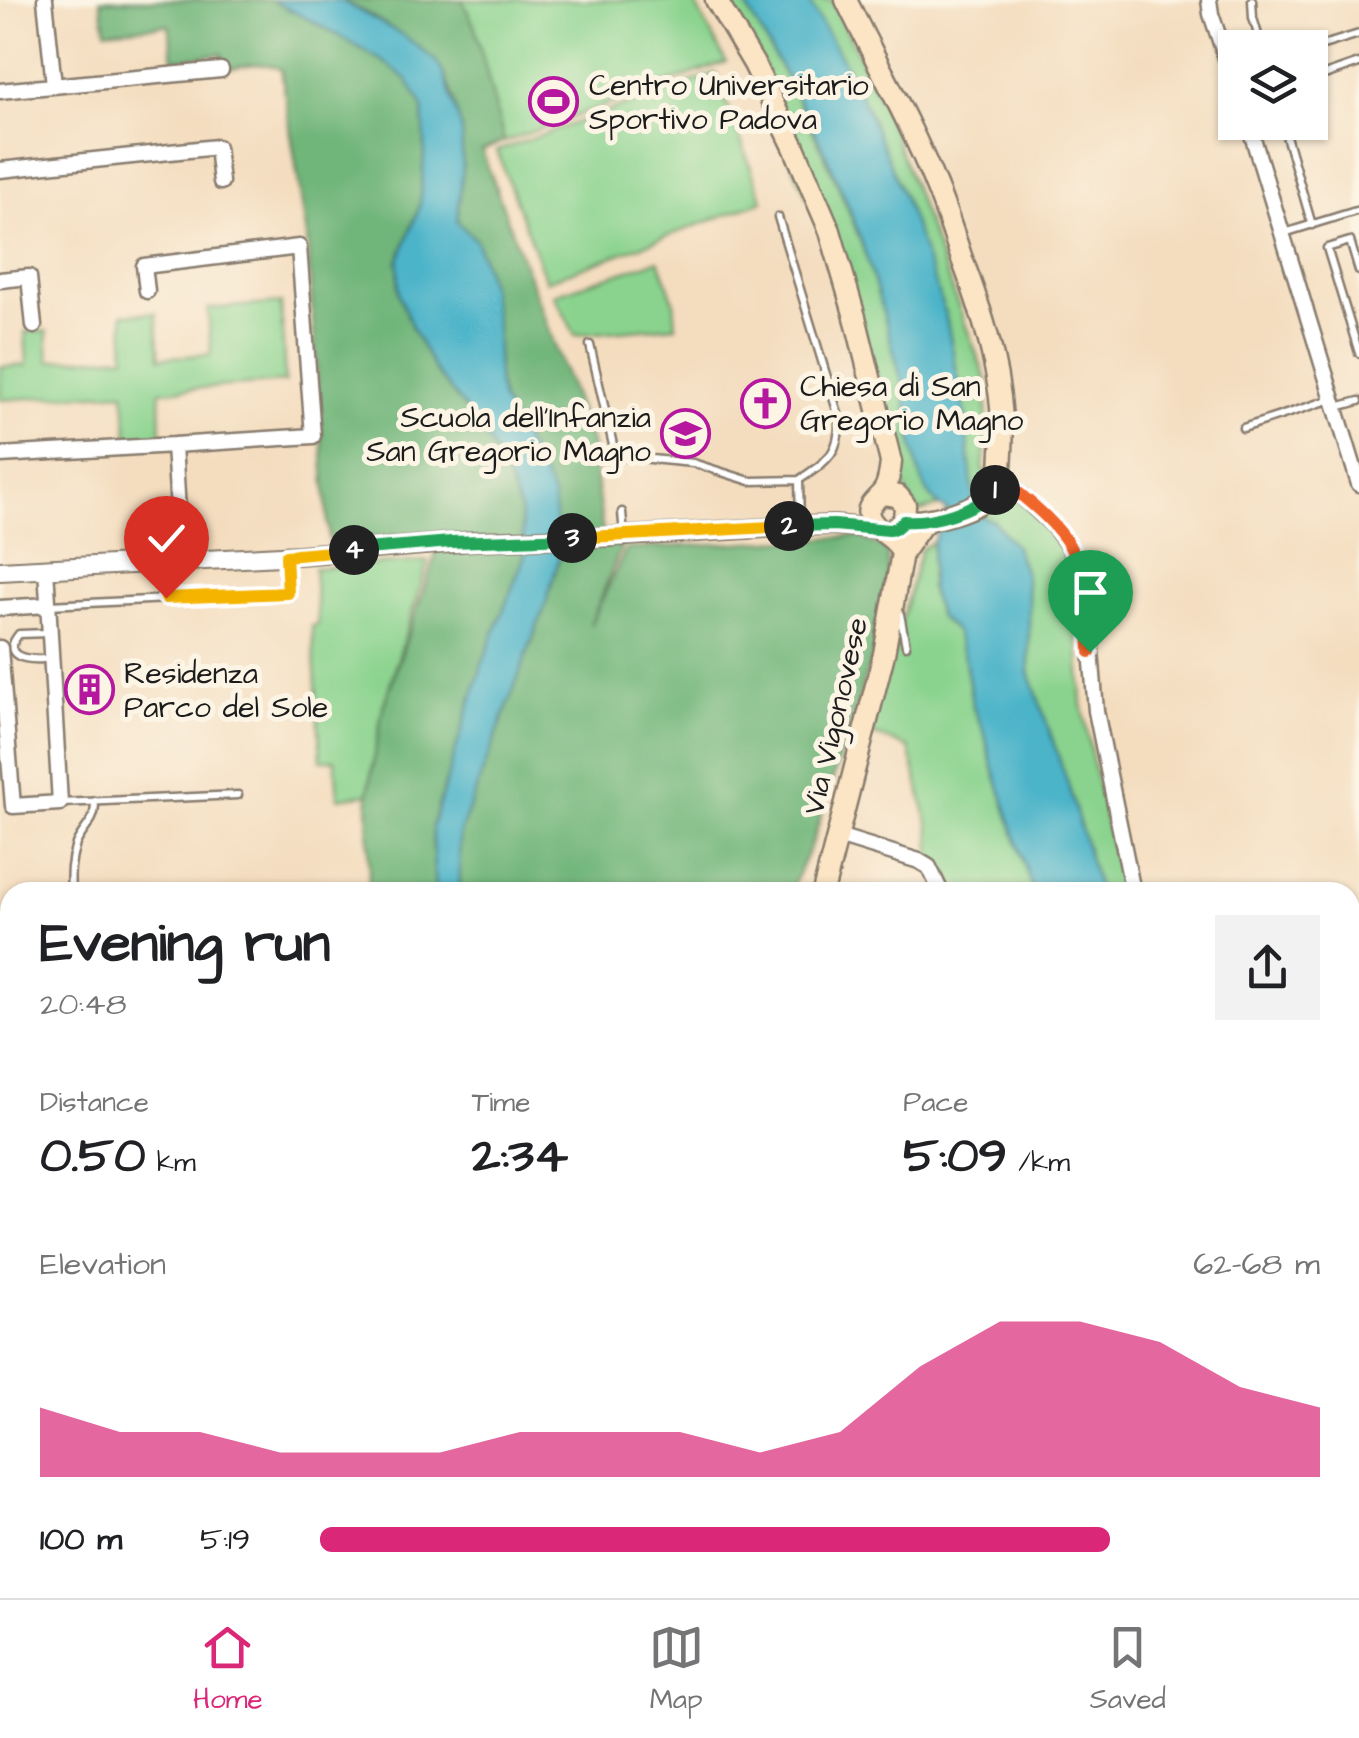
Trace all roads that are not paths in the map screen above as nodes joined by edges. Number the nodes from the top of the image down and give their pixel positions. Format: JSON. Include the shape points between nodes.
{"nodes":[{"id":1,"x":45,"y":0,"type":"edge"},
{"id":2,"x":716,"y":0,"type":"edge"},
{"id":3,"x":846,"y":0,"type":"edge"},
{"id":4,"x":1210,"y":0,"type":"edge"},
{"id":5,"x":1252,"y":0,"type":"edge"},
{"id":6,"x":1257,"y":30,"type":"edge"},
{"id":7,"x":1218,"y":33,"type":"edge"},
{"id":8,"x":1359,"y":34,"type":"edge"},
{"id":9,"x":1328,"y":43,"type":"edge"},
{"id":10,"x":1359,"y":64,"type":"edge"},
{"id":11,"x":221,"y":70,"type":"dead end"},
{"id":12,"x":1328,"y":74,"type":"edge"},
{"id":13,"x":54,"y":85,"type":"junction"},
{"id":14,"x":0,"y":91,"type":"edge"},
{"id":15,"x":1253,"y":140,"type":"edge"},
{"id":16,"x":1287,"y":140,"type":"edge"},
{"id":17,"x":0,"y":170,"type":"edge"},
{"id":18,"x":220,"y":182,"type":"dead end"},
{"id":19,"x":1359,"y":210,"type":"edge"},
{"id":20,"x":778,"y":217,"type":"dead end"},
{"id":21,"x":1312,"y":224,"type":"junction"},
{"id":22,"x":1282,"y":234,"type":"junction"},
{"id":23,"x":1359,"y":271,"type":"edge"},
{"id":24,"x":0,"y":280,"type":"edge"},
{"id":25,"x":146,"y":291,"type":"dead end"},
{"id":26,"x":34,"y":326,"type":"dead end"},
{"id":27,"x":590,"y":345,"type":"dead end"},
{"id":28,"x":1359,"y":353,"type":"edge"},
{"id":29,"x":1359,"y":401,"type":"edge"},
{"id":30,"x":1335,"y":403,"type":"junction"},
{"id":31,"x":1243,"y":428,"type":"dead end"},
{"id":32,"x":174,"y":444,"type":"junction"},
{"id":33,"x":1354,"y":452,"type":"edge"},
{"id":34,"x":0,"y":456,"type":"edge"},
{"id":35,"x":800,"y":480,"type":"junction"},
{"id":36,"x":1000,"y":480,"type":"junction"},
{"id":37,"x":1359,"y":484,"type":"edge"},
{"id":38,"x":876,"y":500,"type":"junction"},
{"id":39,"x":622,"y":512,"type":"dead end"},
{"id":40,"x":936,"y":518,"type":"junction"},
{"id":41,"x":834,"y":525,"type":"junction"},
{"id":42,"x":800,"y":526,"type":"junction"},
{"id":43,"x":892,"y":526,"type":"junction"},
{"id":44,"x":609,"y":537,"type":"junction"},
{"id":45,"x":904,"y":549,"type":"junction"},
{"id":46,"x":286,"y":556,"type":"junction"},
{"id":47,"x":181,"y":560,"type":"junction"},
{"id":48,"x":46,"y":568,"type":"junction"},
{"id":49,"x":0,"y":571,"type":"edge"},
{"id":50,"x":48,"y":604,"type":"junction"},
{"id":51,"x":0,"y":608,"type":"edge"},
{"id":52,"x":900,"y":613,"type":"dead end"},
{"id":53,"x":50,"y":633,"type":"junction"},
{"id":54,"x":905,"y":642,"type":"dead end"},
{"id":55,"x":0,"y":648,"type":"edge"},
{"id":56,"x":43,"y":658,"type":"dead end"},
{"id":57,"x":238,"y":795,"type":"dead end"},
{"id":58,"x":95,"y":801,"type":"junction"},
{"id":59,"x":60,"y":803,"type":"junction"},
{"id":60,"x":838,"y":836,"type":"junction"},
{"id":61,"x":71,"y":882,"type":"edge"},
{"id":62,"x":825,"y":882,"type":"edge"},
{"id":63,"x":936,"y":882,"type":"edge"},
{"id":64,"x":1131,"y":882,"type":"edge"}],
"edges":[{"from":1,"to":13,"type":"street"},
{"from":2,"to":38,"type":"main road","via":[[754,64],[830,231],[891,462]]},
{"from":3,"to":36,"type":"main road","via":[[936,185],[977,298],[1001,401]]},
{"from":4,"to":7,"type":"street"},
{"from":5,"to":6,"type":"lane"},
{"from":8,"to":9,"type":"lane"},
{"from":10,"to":12,"type":"lane"},
{"from":11,"to":13,"type":"street"},
{"from":13,"to":14,"type":"street"},
{"from":15,"to":22,"type":"street"},
{"from":16,"to":21,"type":"lane"},
{"from":17,"to":18,"type":"street","via":[[218,147]]},
{"from":19,"to":21,"type":"lane"},
{"from":20,"to":35,"type":"lane","via":[[839,418],[834,453]]},
{"from":21,"to":22,"type":"lane"},
{"from":22,"to":30,"type":"street"},
{"from":23,"to":28,"type":"lane","via":[[1350,241],[1327,248]]},
{"from":24,"to":26,"type":"street","via":[[28,277]]},
{"from":25,"to":32,"type":"street","via":[[144,266],[298,247],[314,436]]},
{"from":27,"to":35,"type":"lane","via":[[616,458],[693,463],[750,481]]},
{"from":29,"to":30,"type":"lane"},
{"from":30,"to":31,"type":"lane"},
{"from":30,"to":33,"type":"street"},
{"from":32,"to":34,"type":"street"},
{"from":32,"to":47,"type":"street"},
{"from":33,"to":37,"type":"street"},
{"from":35,"to":42,"type":"lane"},
{"from":36,"to":40,"type":"main road","via":[[976,505]]},
{"from":36,"to":64,"type":"street","via":[[1052,524],[1079,572],[1096,711]]},
{"from":38,"to":41,"type":"street","via":[[863,514]]},
{"from":38,"to":43,"type":"main road","via":[[873,524]]},
{"from":38,"to":43,"type":"main road","via":[[893,494],[902,500],[906,510]]},
{"from":39,"to":44,"type":"lane"},
{"from":40,"to":43,"type":"main road"},
{"from":40,"to":45,"type":"main road"},
{"from":41,"to":42,"type":"street"},
{"from":41,"to":43,"type":"street"},
{"from":42,"to":44,"type":"street"},
{"from":43,"to":45,"type":"main road"},
{"from":44,"to":46,"type":"street"},
{"from":45,"to":60,"type":"main road","name":"Via Vigonovese"},
{"from":46,"to":47,"type":"street"},
{"from":46,"to":50,"type":"lane","via":[[288,593]]},
{"from":47,"to":48,"type":"street"},
{"from":48,"to":49,"type":"street"},
{"from":48,"to":50,"type":"street"},
{"from":50,"to":51,"type":"street"},
{"from":50,"to":53,"type":"street"},
{"from":52,"to":54,"type":"lane"},
{"from":53,"to":56,"type":"lane","via":[[19,634],[13,642],[17,657]]},
{"from":53,"to":59,"type":"street"},
{"from":55,"to":59,"type":"street","via":[[13,806]]},
{"from":57,"to":58,"type":"lane"},
{"from":58,"to":59,"type":"lane"},
{"from":58,"to":61,"type":"lane","via":[[96,815],[70,864]]},
{"from":60,"to":62,"type":"main road","name":"Via Vigonovese"},
{"from":60,"to":63,"type":"street","via":[[919,860]]}]}
